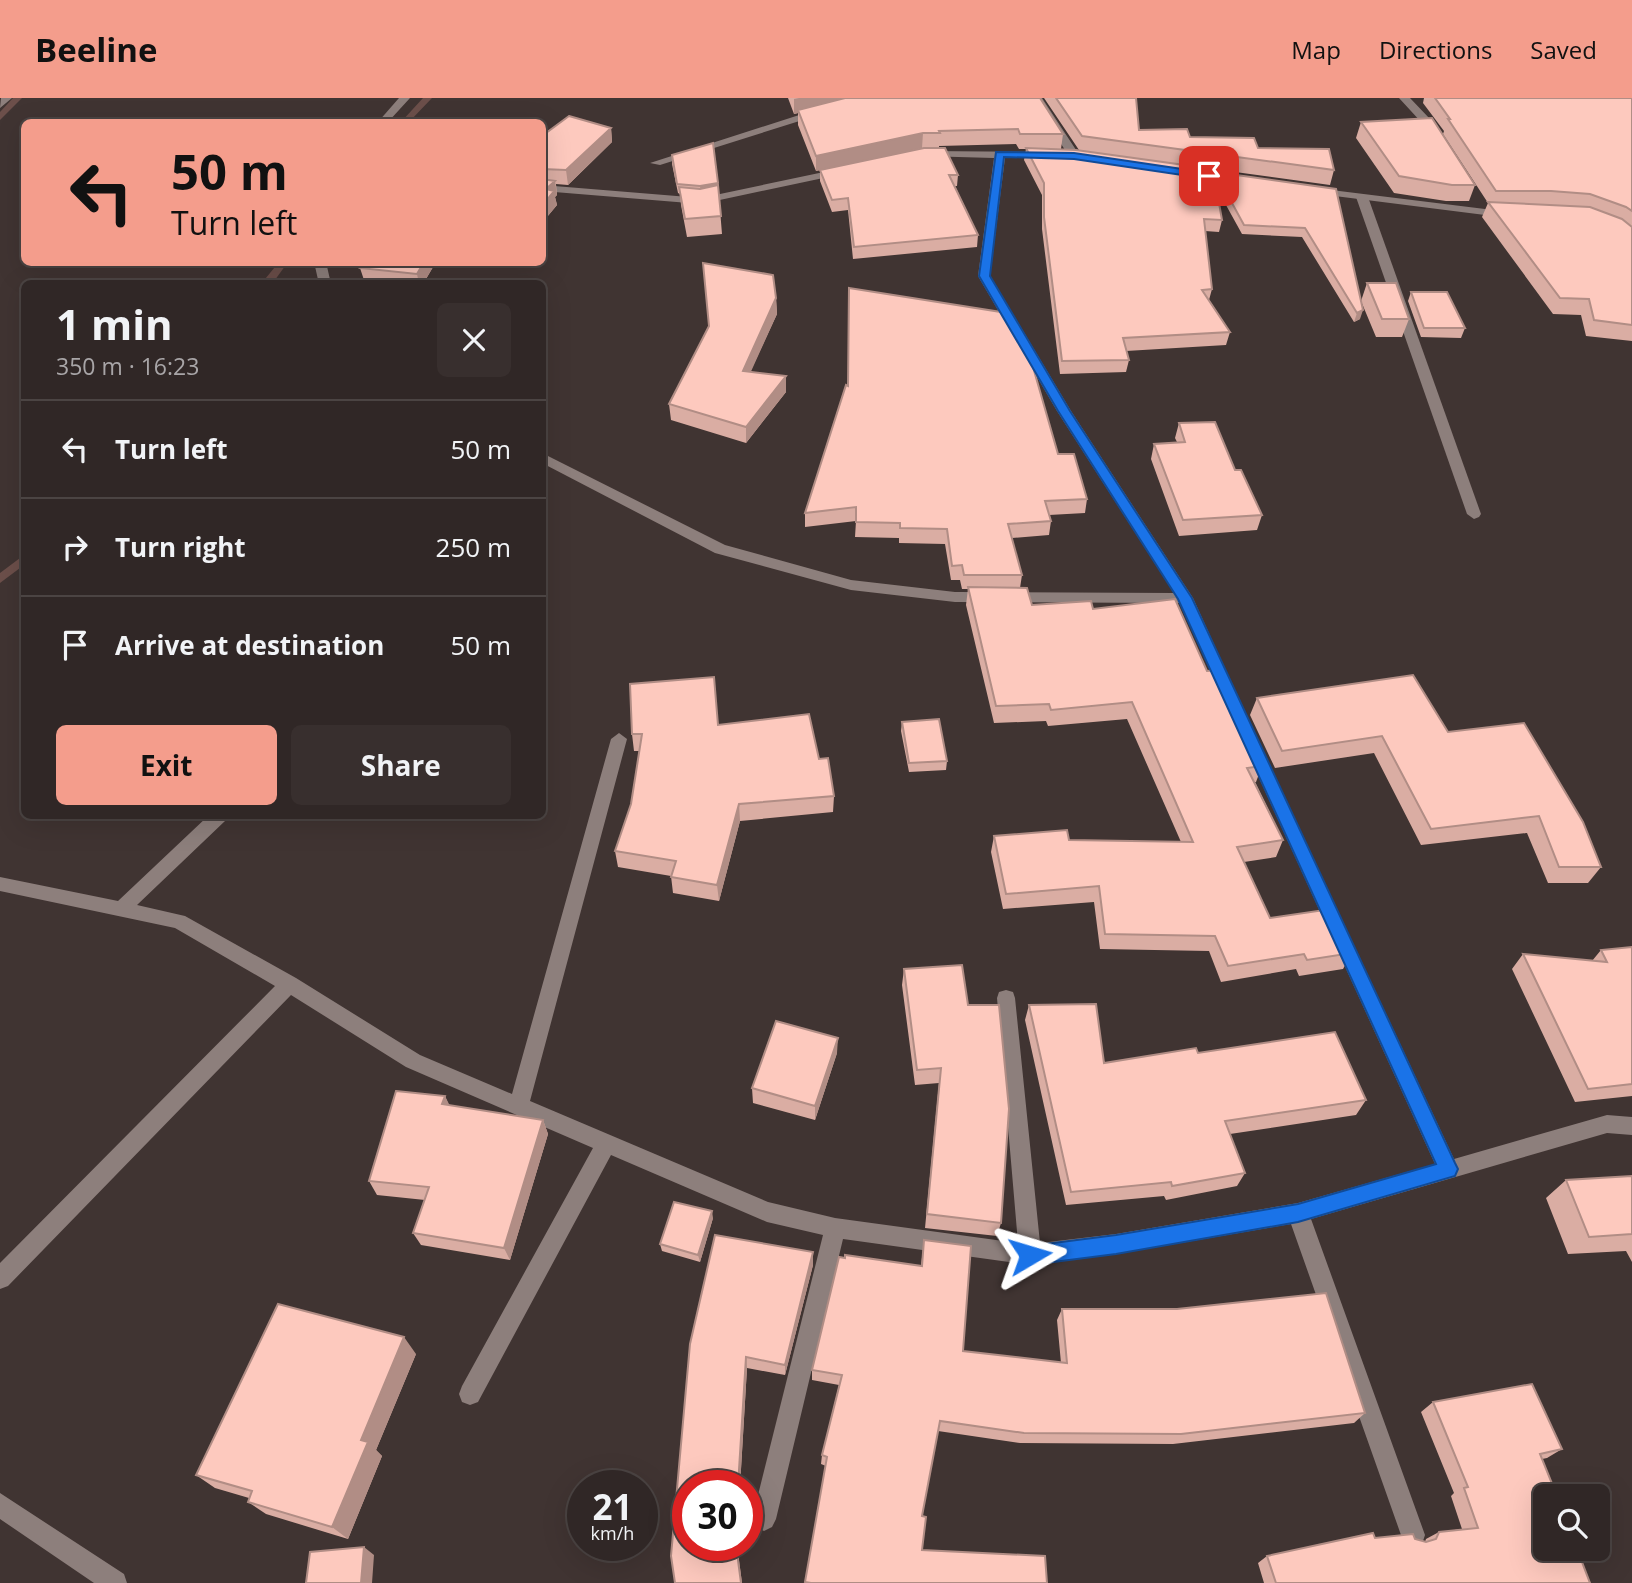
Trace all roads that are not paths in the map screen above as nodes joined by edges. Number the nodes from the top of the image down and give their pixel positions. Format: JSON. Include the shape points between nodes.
{"nodes":[{"id":1,"x":7,"y":98,"type":"edge"},
{"id":2,"x":405,"y":98,"type":"edge"},
{"id":3,"x":1037,"y":98,"type":"edge"},
{"id":4,"x":1404,"y":98,"type":"edge"},
{"id":5,"x":0,"y":105,"type":"edge"},
{"id":6,"x":830,"y":110,"type":"edge"},
{"id":7,"x":386,"y":119,"type":"edge"},
{"id":8,"x":1446,"y":152,"type":"edge"},
{"id":9,"x":999,"y":154,"type":"junction"},
{"id":10,"x":1074,"y":156,"type":"junction"},
{"id":11,"x":910,"y":157,"type":"edge"},
{"id":12,"x":1088,"y":158,"type":"edge"},
{"id":13,"x":656,"y":163,"type":"dead end"},
{"id":14,"x":858,"y":168,"type":"edge"},
{"id":15,"x":546,"y":188,"type":"edge"},
{"id":16,"x":1299,"y":189,"type":"edge"},
{"id":17,"x":1362,"y":197,"type":"junction"},
{"id":18,"x":1498,"y":212,"type":"edge"},
{"id":19,"x":546,"y":459,"type":"edge"},
{"id":20,"x":1474,"y":514,"type":"dead end"},
{"id":21,"x":1185,"y":598,"type":"junction"},
{"id":22,"x":619,"y":739,"type":"dead end"},
{"id":23,"x":216,"y":819,"type":"edge"},
{"id":24,"x":0,"y":884,"type":"edge"},
{"id":25,"x":122,"y":908,"type":"junction"},
{"id":26,"x":289,"y":984,"type":"junction"},
{"id":27,"x":1006,"y":998,"type":"dead end"},
{"id":28,"x":518,"y":1107,"type":"junction"},
{"id":29,"x":1632,"y":1126,"type":"edge"},
{"id":30,"x":606,"y":1144,"type":"junction"},
{"id":31,"x":1448,"y":1169,"type":"junction"},
{"id":32,"x":1298,"y":1213,"type":"junction"},
{"id":33,"x":835,"y":1228,"type":"junction"},
{"id":34,"x":1030,"y":1255,"type":"junction"},
{"id":35,"x":0,"y":1278,"type":"edge"},
{"id":36,"x":470,"y":1394,"type":"dead end"},
{"id":37,"x":0,"y":1505,"type":"edge"},
{"id":38,"x":764,"y":1519,"type":"dead end"},
{"id":39,"x":1413,"y":1535,"type":"edge"},
{"id":40,"x":115,"y":1583,"type":"edge"}],
"edges":[{"from":1,"to":5,"type":"street"},
{"from":2,"to":7,"type":"street"},
{"from":3,"to":10,"type":"street"},
{"from":4,"to":8,"type":"street"},
{"from":6,"to":13,"type":"street"},
{"from":9,"to":10,"type":"street"},
{"from":9,"to":11,"type":"street"},
{"from":9,"to":21,"type":"street","via":[[985,276],[1064,411]]},
{"from":10,"to":12,"type":"street"},
{"from":14,"to":15,"type":"street","via":[[701,201]]},
{"from":16,"to":17,"type":"street"},
{"from":17,"to":18,"type":"street"},
{"from":17,"to":20,"type":"street"},
{"from":19,"to":21,"type":"street","via":[[720,550],[851,585],[955,597]]},
{"from":21,"to":31,"type":"street"},
{"from":22,"to":28,"type":"street"},
{"from":23,"to":25,"type":"street"},
{"from":24,"to":25,"type":"street"},
{"from":25,"to":26,"type":"street","via":[[179,921]]},
{"from":26,"to":28,"type":"street","via":[[413,1061]]},
{"from":26,"to":35,"type":"street"},
{"from":27,"to":34,"type":"street"},
{"from":28,"to":30,"type":"street"},
{"from":29,"to":31,"type":"street","via":[[1607,1124]]},
{"from":30,"to":33,"type":"street","via":[[767,1212]]},
{"from":30,"to":36,"type":"street"},
{"from":31,"to":32,"type":"street"},
{"from":32,"to":34,"type":"street"},
{"from":32,"to":39,"type":"street"},
{"from":33,"to":34,"type":"street"},
{"from":33,"to":38,"type":"street"},
{"from":37,"to":40,"type":"street"}]}
